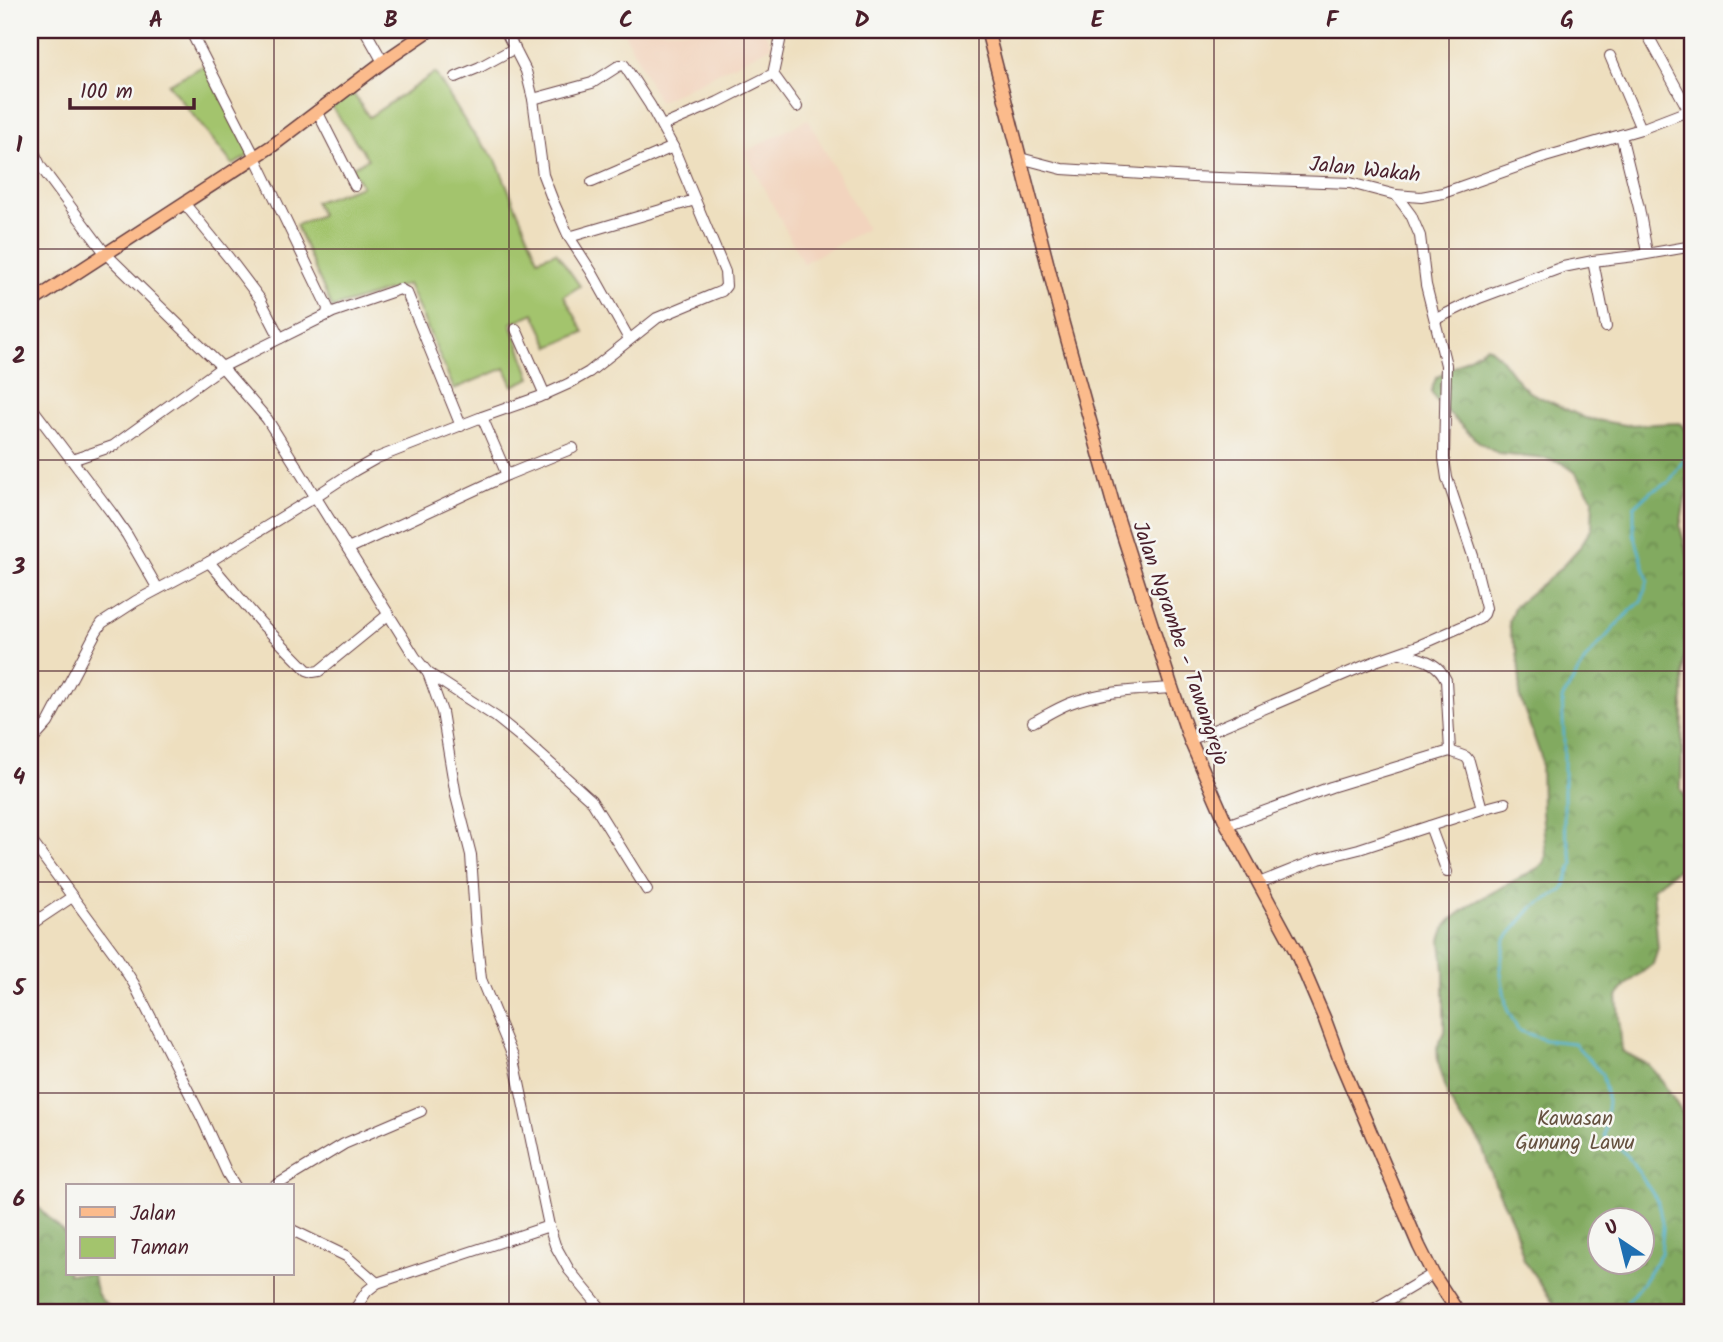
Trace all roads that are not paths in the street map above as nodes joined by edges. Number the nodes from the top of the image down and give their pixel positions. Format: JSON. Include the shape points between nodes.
{"nodes":[{"id":1,"x":190,"y":30,"type":"edge"},
{"id":2,"x":365,"y":30,"type":"edge"},
{"id":3,"x":430,"y":30,"type":"edge"},
{"id":4,"x":505,"y":30,"type":"edge"},
{"id":5,"x":781,"y":30,"type":"edge"},
{"id":6,"x":987,"y":30,"type":"edge"},
{"id":7,"x":1645,"y":30,"type":"edge"},
{"id":8,"x":514,"y":48,"type":"junction"},
{"id":9,"x":1610,"y":56,"type":"dead end"},
{"id":10,"x":383,"y":62,"type":"junction"},
{"id":11,"x":773,"y":74,"type":"junction"},
{"id":12,"x":456,"y":77,"type":"dead end"},
{"id":13,"x":534,"y":99,"type":"junction"},
{"id":14,"x":797,"y":107,"type":"dead end"},
{"id":15,"x":1691,"y":110,"type":"edge"},
{"id":16,"x":317,"y":111,"type":"junction"},
{"id":17,"x":662,"y":126,"type":"junction"},
{"id":18,"x":1640,"y":129,"type":"junction"},
{"id":19,"x":1621,"y":135,"type":"junction"},
{"id":20,"x":30,"y":144,"type":"edge"},
{"id":21,"x":673,"y":147,"type":"junction"},
{"id":22,"x":255,"y":157,"type":"junction"},
{"id":23,"x":1020,"y":158,"type":"junction"},
{"id":24,"x":592,"y":182,"type":"dead end"},
{"id":25,"x":355,"y":186,"type":"dead end"},
{"id":26,"x":1396,"y":195,"type":"junction"},
{"id":27,"x":695,"y":200,"type":"junction"},
{"id":28,"x":184,"y":203,"type":"junction"},
{"id":29,"x":569,"y":237,"type":"junction"},
{"id":30,"x":1693,"y":246,"type":"edge"},
{"id":31,"x":105,"y":253,"type":"junction"},
{"id":32,"x":1647,"y":253,"type":"junction"},
{"id":33,"x":1593,"y":261,"type":"junction"},
{"id":34,"x":30,"y":303,"type":"edge"},
{"id":35,"x":327,"y":315,"type":"junction"},
{"id":36,"x":1436,"y":319,"type":"junction"},
{"id":37,"x":1606,"y":327,"type":"dead end"},
{"id":38,"x":516,"y":329,"type":"dead end"},
{"id":39,"x":280,"y":338,"type":"junction"},
{"id":40,"x":629,"y":340,"type":"junction"},
{"id":41,"x":222,"y":368,"type":"junction"},
{"id":42,"x":545,"y":395,"type":"junction"},
{"id":43,"x":30,"y":405,"type":"edge"},
{"id":44,"x":482,"y":417,"type":"junction"},
{"id":45,"x":461,"y":426,"type":"junction"},
{"id":46,"x":573,"y":448,"type":"dead end"},
{"id":47,"x":72,"y":460,"type":"junction"},
{"id":48,"x":507,"y":475,"type":"junction"},
{"id":49,"x":316,"y":496,"type":"junction"},
{"id":50,"x":348,"y":549,"type":"junction"},
{"id":51,"x":209,"y":562,"type":"junction"},
{"id":52,"x":158,"y":589,"type":"junction"},
{"id":53,"x":388,"y":614,"type":"junction"},
{"id":54,"x":1400,"y":653,"type":"junction"},
{"id":55,"x":428,"y":673,"type":"junction"},
{"id":56,"x":1172,"y":688,"type":"junction"},
{"id":57,"x":1033,"y":722,"type":"dead end"},
{"id":58,"x":1190,"y":740,"type":"junction"},
{"id":59,"x":30,"y":743,"type":"edge"},
{"id":60,"x":1450,"y":751,"type":"junction"},
{"id":61,"x":1505,"y":803,"type":"dead end"},
{"id":62,"x":1482,"y":809,"type":"junction"},
{"id":63,"x":1227,"y":825,"type":"junction"},
{"id":64,"x":1430,"y":826,"type":"junction"},
{"id":65,"x":30,"y":839,"type":"edge"},
{"id":66,"x":1447,"y":872,"type":"dead end"},
{"id":67,"x":1259,"y":883,"type":"junction"},
{"id":68,"x":648,"y":890,"type":"dead end"},
{"id":69,"x":72,"y":897,"type":"junction"},
{"id":70,"x":30,"y":925,"type":"edge"},
{"id":71,"x":421,"y":1111,"type":"dead end"},
{"id":72,"x":234,"y":1184,"type":"edge"},
{"id":73,"x":278,"y":1184,"type":"edge"},
{"id":74,"x":549,"y":1226,"type":"junction"},
{"id":75,"x":294,"y":1231,"type":"edge"},
{"id":76,"x":1433,"y":1274,"type":"junction"},
{"id":77,"x":377,"y":1283,"type":"junction"},
{"id":78,"x":353,"y":1312,"type":"edge"},
{"id":79,"x":604,"y":1312,"type":"edge"},
{"id":80,"x":1369,"y":1312,"type":"edge"},
{"id":81,"x":1458,"y":1312,"type":"edge"}],
"edges":[{"from":1,"to":22,"type":"street"},
{"from":2,"to":10,"type":"street"},
{"from":3,"to":10,"type":"main road"},
{"from":4,"to":8,"type":"street"},
{"from":5,"to":11,"type":"street"},
{"from":6,"to":23,"type":"main road","name":"Jalan Ngrambe - Tawangrejo"},
{"from":7,"to":15,"type":"street"},
{"from":8,"to":12,"type":"street"},
{"from":8,"to":13,"type":"street"},
{"from":9,"to":18,"type":"street"},
{"from":10,"to":16,"type":"main road"},
{"from":11,"to":14,"type":"street"},
{"from":11,"to":17,"type":"street"},
{"from":13,"to":17,"type":"street","via":[[592,83],[624,65]]},
{"from":13,"to":29,"type":"street","via":[[543,174]]},
{"from":15,"to":18,"type":"street","name":"Jalan Wakah"},
{"from":16,"to":22,"type":"main road"},
{"from":16,"to":25,"type":"street"},
{"from":17,"to":21,"type":"street"},
{"from":18,"to":19,"type":"street","name":"Jalan Wakah"},
{"from":19,"to":26,"type":"street","name":"Jalan Wakah","via":[[1443,193]]},
{"from":19,"to":32,"type":"street"},
{"from":20,"to":31,"type":"street","via":[[41,167]]},
{"from":21,"to":24,"type":"street"},
{"from":21,"to":27,"type":"street"},
{"from":22,"to":28,"type":"main road"},
{"from":22,"to":35,"type":"street","via":[[328,308]]},
{"from":23,"to":26,"type":"street","name":"Jalan Wakah","via":[[1062,169],[1350,183]]},
{"from":23,"to":56,"type":"main road","name":"Jalan Ngrambe - Tawangrejo","via":[[1114,507]]},
{"from":26,"to":36,"type":"street","via":[[1420,236]]},
{"from":27,"to":29,"type":"street"},
{"from":27,"to":40,"type":"street","via":[[726,286],[657,318]]},
{"from":28,"to":31,"type":"main road"},
{"from":28,"to":39,"type":"street","via":[[260,299]]},
{"from":29,"to":40,"type":"street"},
{"from":30,"to":32,"type":"street"},
{"from":31,"to":34,"type":"main road"},
{"from":31,"to":41,"type":"street"},
{"from":32,"to":33,"type":"street"},
{"from":33,"to":36,"type":"street","via":[[1522,282]]},
{"from":33,"to":37,"type":"street"},
{"from":35,"to":39,"type":"street"},
{"from":35,"to":45,"type":"street","via":[[400,289],[407,293]]},
{"from":36,"to":54,"type":"street","via":[[1446,365],[1447,478],[1486,608],[1479,619]]},
{"from":38,"to":42,"type":"street"},
{"from":39,"to":41,"type":"street"},
{"from":40,"to":42,"type":"street","via":[[589,372]]},
{"from":41,"to":47,"type":"street","via":[[113,446]]},
{"from":41,"to":49,"type":"street","via":[[267,419]]},
{"from":42,"to":44,"type":"street"},
{"from":43,"to":47,"type":"street"},
{"from":44,"to":45,"type":"street"},
{"from":44,"to":48,"type":"street"},
{"from":45,"to":49,"type":"street","via":[[377,458]]},
{"from":46,"to":48,"type":"street"},
{"from":47,"to":52,"type":"street","via":[[127,535]]},
{"from":48,"to":50,"type":"street"},
{"from":49,"to":50,"type":"street"},
{"from":49,"to":51,"type":"street"},
{"from":50,"to":53,"type":"street"},
{"from":51,"to":52,"type":"street"},
{"from":51,"to":53,"type":"street","via":[[260,622],[313,672]]},
{"from":52,"to":59,"type":"street","via":[[102,623],[48,723]]},
{"from":53,"to":55,"type":"street"},
{"from":54,"to":58,"type":"street"},
{"from":54,"to":60,"type":"street","via":[[1434,664],[1447,680]]},
{"from":55,"to":68,"type":"street","via":[[496,717],[591,800]]},
{"from":55,"to":74,"type":"street","via":[[442,712],[471,855],[481,979],[514,1059]]},
{"from":56,"to":57,"type":"street","via":[[1102,694]]},
{"from":56,"to":58,"type":"main road","name":"Jalan Ngrambe - Tawangrejo"},
{"from":58,"to":63,"type":"main road","name":"Jalan Ngrambe - Tawangrejo"},
{"from":60,"to":62,"type":"street","via":[[1469,761]]},
{"from":60,"to":63,"type":"street"},
{"from":61,"to":62,"type":"street"},
{"from":62,"to":64,"type":"street"},
{"from":63,"to":67,"type":"main road","name":"Jalan Ngrambe - Tawangrejo"},
{"from":64,"to":66,"type":"street"},
{"from":64,"to":67,"type":"street","via":[[1319,859]]},
{"from":65,"to":69,"type":"street"},
{"from":67,"to":76,"type":"main road","name":"Jalan Ngrambe - Tawangrejo","via":[[1295,950]]},
{"from":69,"to":70,"type":"street"},
{"from":69,"to":72,"type":"street","via":[[134,984]]},
{"from":71,"to":73,"type":"street","via":[[344,1144]]},
{"from":74,"to":77,"type":"street"},
{"from":74,"to":79,"type":"street","via":[[569,1270]]},
{"from":75,"to":77,"type":"street","via":[[346,1256]]},
{"from":76,"to":80,"type":"street"},
{"from":76,"to":81,"type":"main road","name":"Jalan Ngrambe - Tawangrejo"},
{"from":77,"to":78,"type":"street"}]}
